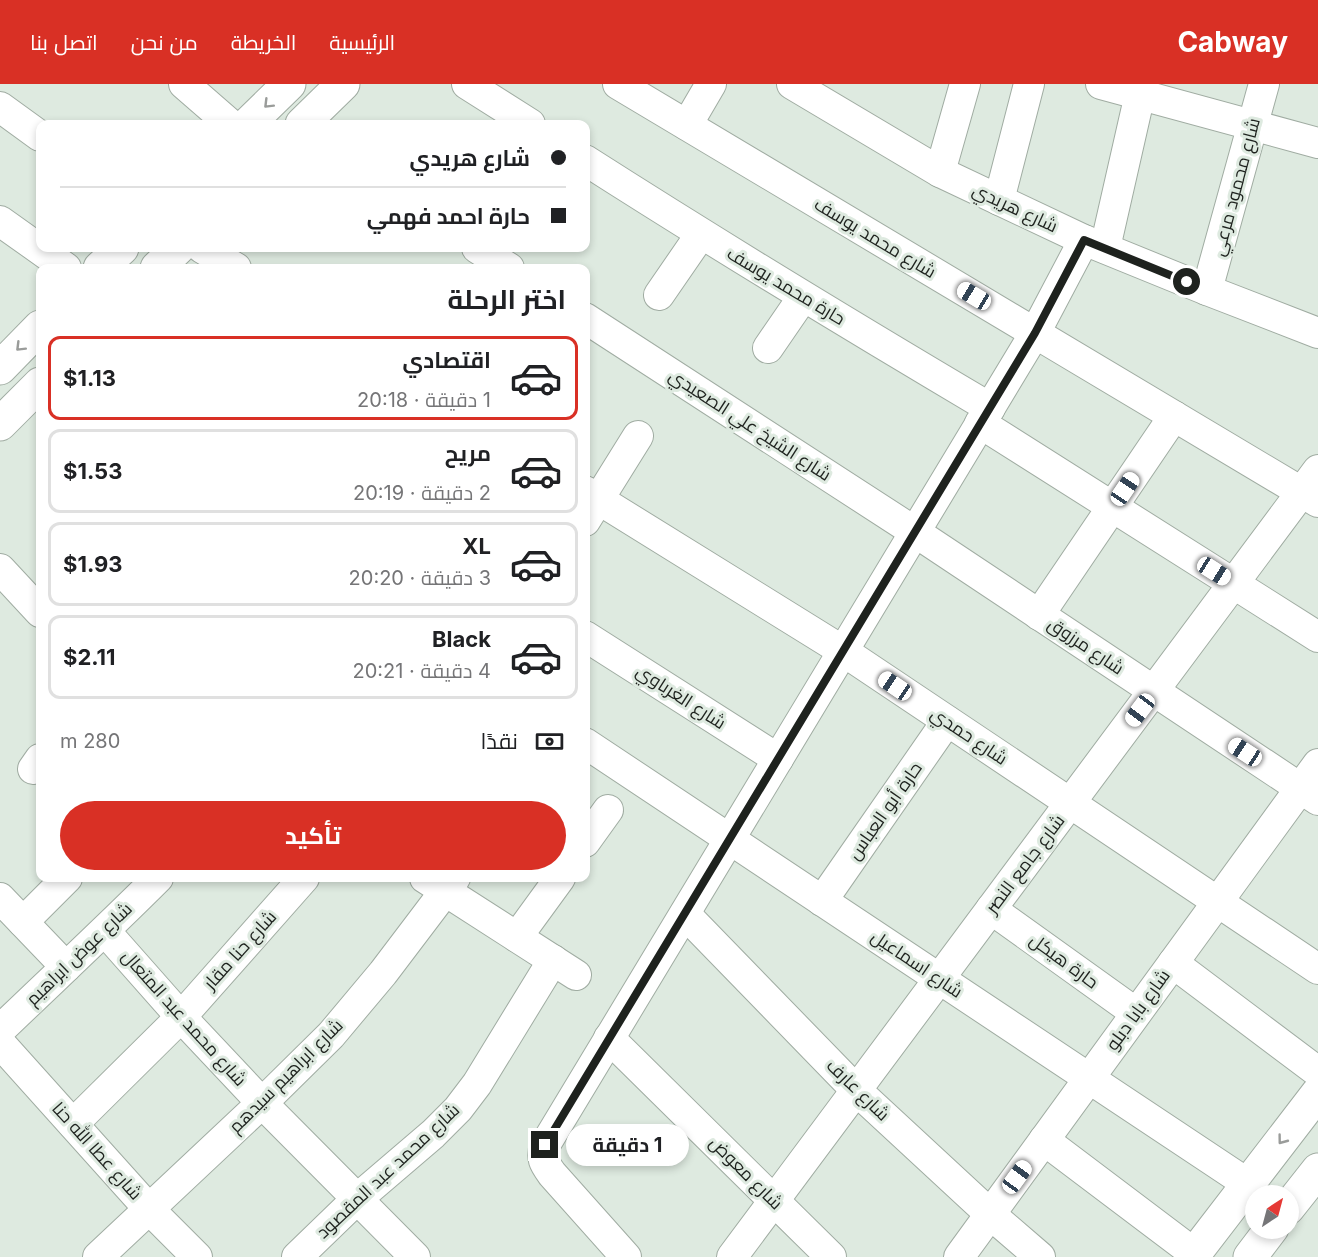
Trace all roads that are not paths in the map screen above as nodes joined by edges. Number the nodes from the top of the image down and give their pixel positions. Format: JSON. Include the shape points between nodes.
{"nodes":[{"id":1,"x":184,"y":84,"type":"edge"},
{"id":2,"x":289,"y":84,"type":"edge"},
{"id":3,"x":343,"y":84,"type":"edge"},
{"id":4,"x":618,"y":84,"type":"edge"},
{"id":5,"x":711,"y":84,"type":"edge"},
{"id":6,"x":792,"y":84,"type":"edge"},
{"id":7,"x":965,"y":84,"type":"edge"},
{"id":8,"x":1029,"y":84,"type":"edge"},
{"id":9,"x":1101,"y":84,"type":"edge"},
{"id":10,"x":1264,"y":84,"type":"edge"},
{"id":11,"x":470,"y":85,"type":"edge"},
{"id":12,"x":1140,"y":94,"type":"junction"},
{"id":13,"x":0,"y":107,"type":"edge"},
{"id":14,"x":225,"y":120,"type":"edge"},
{"id":15,"x":252,"y":120,"type":"edge"},
{"id":16,"x":306,"y":120,"type":"edge"},
{"id":17,"x":524,"y":120,"type":"edge"},
{"id":18,"x":687,"y":125,"type":"junction"},
{"id":19,"x":1253,"y":125,"type":"junction"},
{"id":20,"x":36,"y":133,"type":"edge"},
{"id":21,"x":1318,"y":143,"type":"edge"},
{"id":22,"x":590,"y":163,"type":"edge"},
{"id":23,"x":940,"y":172,"type":"junction"},
{"id":24,"x":999,"y":200,"type":"junction"},
{"id":25,"x":0,"y":221,"type":"edge"},
{"id":26,"x":701,"y":234,"type":"junction"},
{"id":27,"x":1095,"y":244,"type":"junction"},
{"id":28,"x":36,"y":247,"type":"edge"},
{"id":29,"x":44,"y":252,"type":"edge"},
{"id":30,"x":118,"y":252,"type":"edge"},
{"id":31,"x":174,"y":252,"type":"edge"},
{"id":32,"x":209,"y":252,"type":"edge"},
{"id":33,"x":483,"y":252,"type":"edge"},
{"id":34,"x":60,"y":264,"type":"edge"},
{"id":35,"x":104,"y":264,"type":"edge"},
{"id":36,"x":161,"y":264,"type":"edge"},
{"id":37,"x":229,"y":264,"type":"edge"},
{"id":38,"x":503,"y":264,"type":"edge"},
{"id":39,"x":1207,"y":291,"type":"junction"},
{"id":40,"x":659,"y":295,"type":"dead end"},
{"id":41,"x":803,"y":297,"type":"junction"},
{"id":42,"x":590,"y":321,"type":"edge"},
{"id":43,"x":36,"y":331,"type":"edge"},
{"id":44,"x":1035,"y":333,"type":"junction"},
{"id":45,"x":1318,"y":333,"type":"edge"},
{"id":46,"x":768,"y":348,"type":"dead end"},
{"id":47,"x":0,"y":368,"type":"edge"},
{"id":48,"x":36,"y":391,"type":"edge"},
{"id":49,"x":985,"y":416,"type":"junction"},
{"id":50,"x":1174,"y":416,"type":"junction"},
{"id":51,"x":0,"y":424,"type":"edge"},
{"id":52,"x":638,"y":436,"type":"dead end"},
{"id":53,"x":1313,"y":488,"type":"edge"},
{"id":54,"x":590,"y":504,"type":"edge"},
{"id":55,"x":1113,"y":507,"type":"junction"},
{"id":56,"x":915,"y":532,"type":"junction"},
{"id":57,"x":0,"y":569,"type":"edge"},
{"id":58,"x":1234,"y":584,"type":"junction"},
{"id":59,"x":36,"y":608,"type":"edge"},
{"id":60,"x":1039,"y":615,"type":"junction"},
{"id":61,"x":1318,"y":637,"type":"edge"},
{"id":62,"x":590,"y":639,"type":"edge"},
{"id":63,"x":843,"y":651,"type":"junction"},
{"id":64,"x":1154,"y":691,"type":"junction"},
{"id":65,"x":947,"y":721,"type":"junction"},
{"id":66,"x":590,"y":746,"type":"edge"},
{"id":67,"x":778,"y":759,"type":"junction"},
{"id":68,"x":1318,"y":764,"type":"edge"},
{"id":69,"x":1309,"y":794,"type":"edge"},
{"id":70,"x":1070,"y":803,"type":"junction"},
{"id":71,"x":608,"y":810,"type":"dead end"},
{"id":72,"x":590,"y":835,"type":"edge"},
{"id":73,"x":730,"y":839,"type":"junction"},
{"id":74,"x":63,"y":882,"type":"edge"},
{"id":75,"x":154,"y":882,"type":"edge"},
{"id":76,"x":300,"y":882,"type":"edge"},
{"id":77,"x":442,"y":882,"type":"edge"},
{"id":78,"x":557,"y":882,"type":"edge"},
{"id":79,"x":0,"y":898,"type":"edge"},
{"id":80,"x":822,"y":901,"type":"junction"},
{"id":81,"x":1217,"y":902,"type":"junction"},
{"id":82,"x":991,"y":909,"type":"junction"},
{"id":83,"x":685,"y":914,"type":"junction"},
{"id":84,"x":23,"y":922,"type":"junction"},
{"id":85,"x":105,"y":931,"type":"junction"},
{"id":86,"x":517,"y":937,"type":"junction"},
{"id":87,"x":1173,"y":963,"type":"junction"},
{"id":88,"x":66,"y":966,"type":"junction"},
{"id":89,"x":1318,"y":969,"type":"edge"},
{"id":90,"x":939,"y":979,"type":"junction"},
{"id":91,"x":1136,"y":1013,"type":"junction"},
{"id":92,"x":181,"y":1017,"type":"junction"},
{"id":93,"x":0,"y":1030,"type":"edge"},
{"id":94,"x":609,"y":1038,"type":"junction"},
{"id":95,"x":0,"y":1043,"type":"edge"},
{"id":96,"x":1318,"y":1072,"type":"edge"},
{"id":97,"x":1089,"y":1078,"type":"junction"},
{"id":98,"x":856,"y":1090,"type":"junction"},
{"id":99,"x":1318,"y":1093,"type":"edge"},
{"id":100,"x":262,"y":1103,"type":"junction"},
{"id":101,"x":73,"y":1125,"type":"junction"},
{"id":102,"x":1044,"y":1140,"type":"junction"},
{"id":103,"x":1318,"y":1170,"type":"edge"},
{"id":104,"x":1248,"y":1184,"type":"junction"},
{"id":105,"x":1299,"y":1194,"type":"edge"},
{"id":106,"x":357,"y":1199,"type":"junction"},
{"id":107,"x":773,"y":1200,"type":"junction"},
{"id":108,"x":149,"y":1209,"type":"junction"},
{"id":109,"x":990,"y":1214,"type":"junction"},
{"id":110,"x":1264,"y":1239,"type":"edge"},
{"id":111,"x":1193,"y":1256,"type":"edge"},
{"id":112,"x":98,"y":1257,"type":"edge"},
{"id":113,"x":197,"y":1257,"type":"edge"},
{"id":114,"x":297,"y":1257,"type":"edge"},
{"id":115,"x":415,"y":1257,"type":"edge"},
{"id":116,"x":626,"y":1257,"type":"edge"},
{"id":117,"x":732,"y":1257,"type":"edge"},
{"id":118,"x":831,"y":1257,"type":"edge"},
{"id":119,"x":958,"y":1257,"type":"edge"},
{"id":120,"x":1040,"y":1257,"type":"edge"},
{"id":121,"x":1250,"y":1257,"type":"edge"}],
"edges":[{"from":1,"to":14,"type":"street"},
{"from":2,"to":15,"type":"main road","one_way":true},
{"from":3,"to":16,"type":"main road"},
{"from":4,"to":18,"type":"street","name":"شارع محمد يوسف"},
{"from":5,"to":18,"type":"street"},
{"from":6,"to":23,"type":"street","name":"شارع هريدي"},
{"from":7,"to":23,"type":"street"},
{"from":8,"to":24,"type":"street"},
{"from":9,"to":12,"type":"street"},
{"from":10,"to":19,"type":"street","name":"شارع محمود مرعي"},
{"from":11,"to":17,"type":"street"},
{"from":12,"to":19,"type":"street"},
{"from":12,"to":27,"type":"street"},
{"from":13,"to":20,"type":"street"},
{"from":18,"to":44,"type":"street","name":"شارع محمد يوسف"},
{"from":19,"to":21,"type":"street"},
{"from":19,"to":39,"type":"street","name":"شارع محمود مرعي"},
{"from":22,"to":26,"type":"street","name":"حارة محمد يوسف"},
{"from":23,"to":24,"type":"street","name":"شارع هريدي"},
{"from":24,"to":27,"type":"street","name":"شارع هريدي"},
{"from":25,"to":28,"type":"street"},
{"from":26,"to":40,"type":"street"},
{"from":26,"to":41,"type":"street","name":"حارة محمد يوسف"},
{"from":27,"to":39,"type":"street","name":"شارع هريدي"},
{"from":27,"to":44,"type":"street"},
{"from":29,"to":34,"type":"street"},
{"from":30,"to":35,"type":"main road"},
{"from":31,"to":36,"type":"main road"},
{"from":32,"to":37,"type":"street"},
{"from":33,"to":38,"type":"street"},
{"from":39,"to":45,"type":"street","name":"شارع هريدي"},
{"from":41,"to":46,"type":"street"},
{"from":41,"to":49,"type":"street","name":"حارة محمد يوسف"},
{"from":42,"to":56,"type":"street","name":"شارع الشيخ علي الصعيدي"},
{"from":43,"to":47,"type":"main road","one_way":true},
{"from":44,"to":49,"type":"street"},
{"from":44,"to":50,"type":"street","name":"شارع محمد يوسف"},
{"from":48,"to":51,"type":"main road"},
{"from":49,"to":55,"type":"street","name":"حارة محمد يوسف"},
{"from":49,"to":56,"type":"street"},
{"from":50,"to":53,"type":"street","name":"شارع محمد يوسف"},
{"from":50,"to":55,"type":"street"},
{"from":52,"to":54,"type":"street"},
{"from":53,"to":58,"type":"street","name":"شارع جامع النصر"},
{"from":54,"to":63,"type":"street","name":"شارع حمدي"},
{"from":55,"to":58,"type":"street","name":"حارة محمد يوسف"},
{"from":55,"to":60,"type":"street"},
{"from":56,"to":60,"type":"street","name":"شارع مرزوق"},
{"from":56,"to":63,"type":"street"},
{"from":57,"to":59,"type":"street"},
{"from":58,"to":61,"type":"street","name":"حارة محمد يوسف"},
{"from":58,"to":64,"type":"street","name":"شارع جامع النصر"},
{"from":60,"to":64,"type":"street","name":"شارع مرزوق"},
{"from":62,"to":67,"type":"street","name":"شارع الغرباوي"},
{"from":63,"to":65,"type":"street","name":"شارع حمدي"},
{"from":63,"to":67,"type":"street"},
{"from":64,"to":69,"type":"street","name":"شارع مرزوق"},
{"from":64,"to":70,"type":"street","name":"شارع جامع النصر"},
{"from":65,"to":70,"type":"street","name":"شارع حمدي"},
{"from":65,"to":80,"type":"street","name":"حارة أبو العباس"},
{"from":66,"to":73,"type":"street","name":"شارع اسماعيل"},
{"from":67,"to":73,"type":"street"},
{"from":68,"to":69,"type":"street","name":"شارع بابا دبلو"},
{"from":69,"to":81,"type":"street","name":"شارع بابا دبلو"},
{"from":70,"to":81,"type":"street","name":"شارع حمدي"},
{"from":70,"to":82,"type":"street","name":"شارع جامع النصر"},
{"from":71,"to":72,"type":"street"},
{"from":73,"to":80,"type":"street","name":"شارع اسماعيل"},
{"from":73,"to":83,"type":"street"},
{"from":74,"to":84,"type":"street"},
{"from":75,"to":85,"type":"street","name":"شارع عوض ابراهيم"},
{"from":76,"to":92,"type":"street","name":"شارع حنا مقار"},
{"from":77,"to":86,"type":"street"},
{"from":77,"to":100,"type":"street","name":"شارع ابراهيم سيدهم","via":[[383,973],[331,1035]]},
{"from":78,"to":86,"type":"street"},
{"from":79,"to":84,"type":"street"},
{"from":80,"to":90,"type":"street","name":"شارع اسماعيل"},
{"from":81,"to":87,"type":"street","name":"شارع بابا دبلو"},
{"from":81,"to":89,"type":"street","name":"شارع حمدي"},
{"from":82,"to":90,"type":"street","name":"شارع جامع النصر"},
{"from":82,"to":91,"type":"street","name":"حارة هيكل"},
{"from":83,"to":94,"type":"street"},
{"from":83,"to":98,"type":"street","name":"شارع عارف"},
{"from":84,"to":88,"type":"street"},
{"from":85,"to":88,"type":"street","name":"شارع عوض ابراهيم"},
{"from":85,"to":92,"type":"street","name":"شارع محمد عبد المتعال"},
{"from":86,"to":106,"type":"street","name":"شارع محمد عبد المقصود","via":[[564,968],[458,1109]]},
{"from":87,"to":91,"type":"street","name":"شارع بابا دبلو"},
{"from":87,"to":96,"type":"street"},
{"from":88,"to":93,"type":"street","name":"شارع عوض ابراهيم"},
{"from":90,"to":97,"type":"street","name":"شارع اسماعيل"},
{"from":90,"to":98,"type":"street","name":"شارع جامع النصر"},
{"from":91,"to":97,"type":"street","name":"شارع بابا دبلو"},
{"from":92,"to":100,"type":"street","name":"شارع محمد عبد المتعال"},
{"from":92,"to":101,"type":"street","name":"شارع حنا مقار"},
{"from":94,"to":107,"type":"street","name":"شارع معوض"},
{"from":94,"to":116,"type":"street","via":[[543,1153],[544,1163],[552,1174]]},
{"from":95,"to":101,"type":"street","name":"شارع عطا الله حنا"},
{"from":97,"to":102,"type":"street","name":"شارع بابا دبلو"},
{"from":97,"to":104,"type":"street","name":"شارع اسماعيل"},
{"from":98,"to":107,"type":"street","name":"شارع جامع النصر"},
{"from":98,"to":109,"type":"street","name":"شارع عارف"},
{"from":99,"to":104,"type":"main road","one_way":true},
{"from":100,"to":106,"type":"street","name":"شارع محمد عبد المتعال"},
{"from":100,"to":108,"type":"street","name":"شارع ابراهيم سيدهم"},
{"from":101,"to":108,"type":"street","name":"شارع عطا الله حنا"},
{"from":102,"to":109,"type":"street","name":"شارع بابا دبلو"},
{"from":102,"to":111,"type":"street"},
{"from":103,"to":105,"type":"main road"},
{"from":104,"to":111,"type":"main road"},
{"from":106,"to":114,"type":"street","name":"شارع محمد عبد المقصود"},
{"from":106,"to":115,"type":"street","name":"شارع محمد عبد المتعال"},
{"from":107,"to":117,"type":"street","name":"شارع جامع النصر"},
{"from":107,"to":118,"type":"street","name":"شارع معوض"},
{"from":108,"to":112,"type":"street","name":"شارع ابراهيم سيدهم"},
{"from":108,"to":113,"type":"street","name":"شارع عطا الله حنا"},
{"from":109,"to":119,"type":"street","name":"شارع بابا دبلو"},
{"from":109,"to":120,"type":"street","name":"شارع عارف"},
{"from":110,"to":121,"type":"main road"}]}
